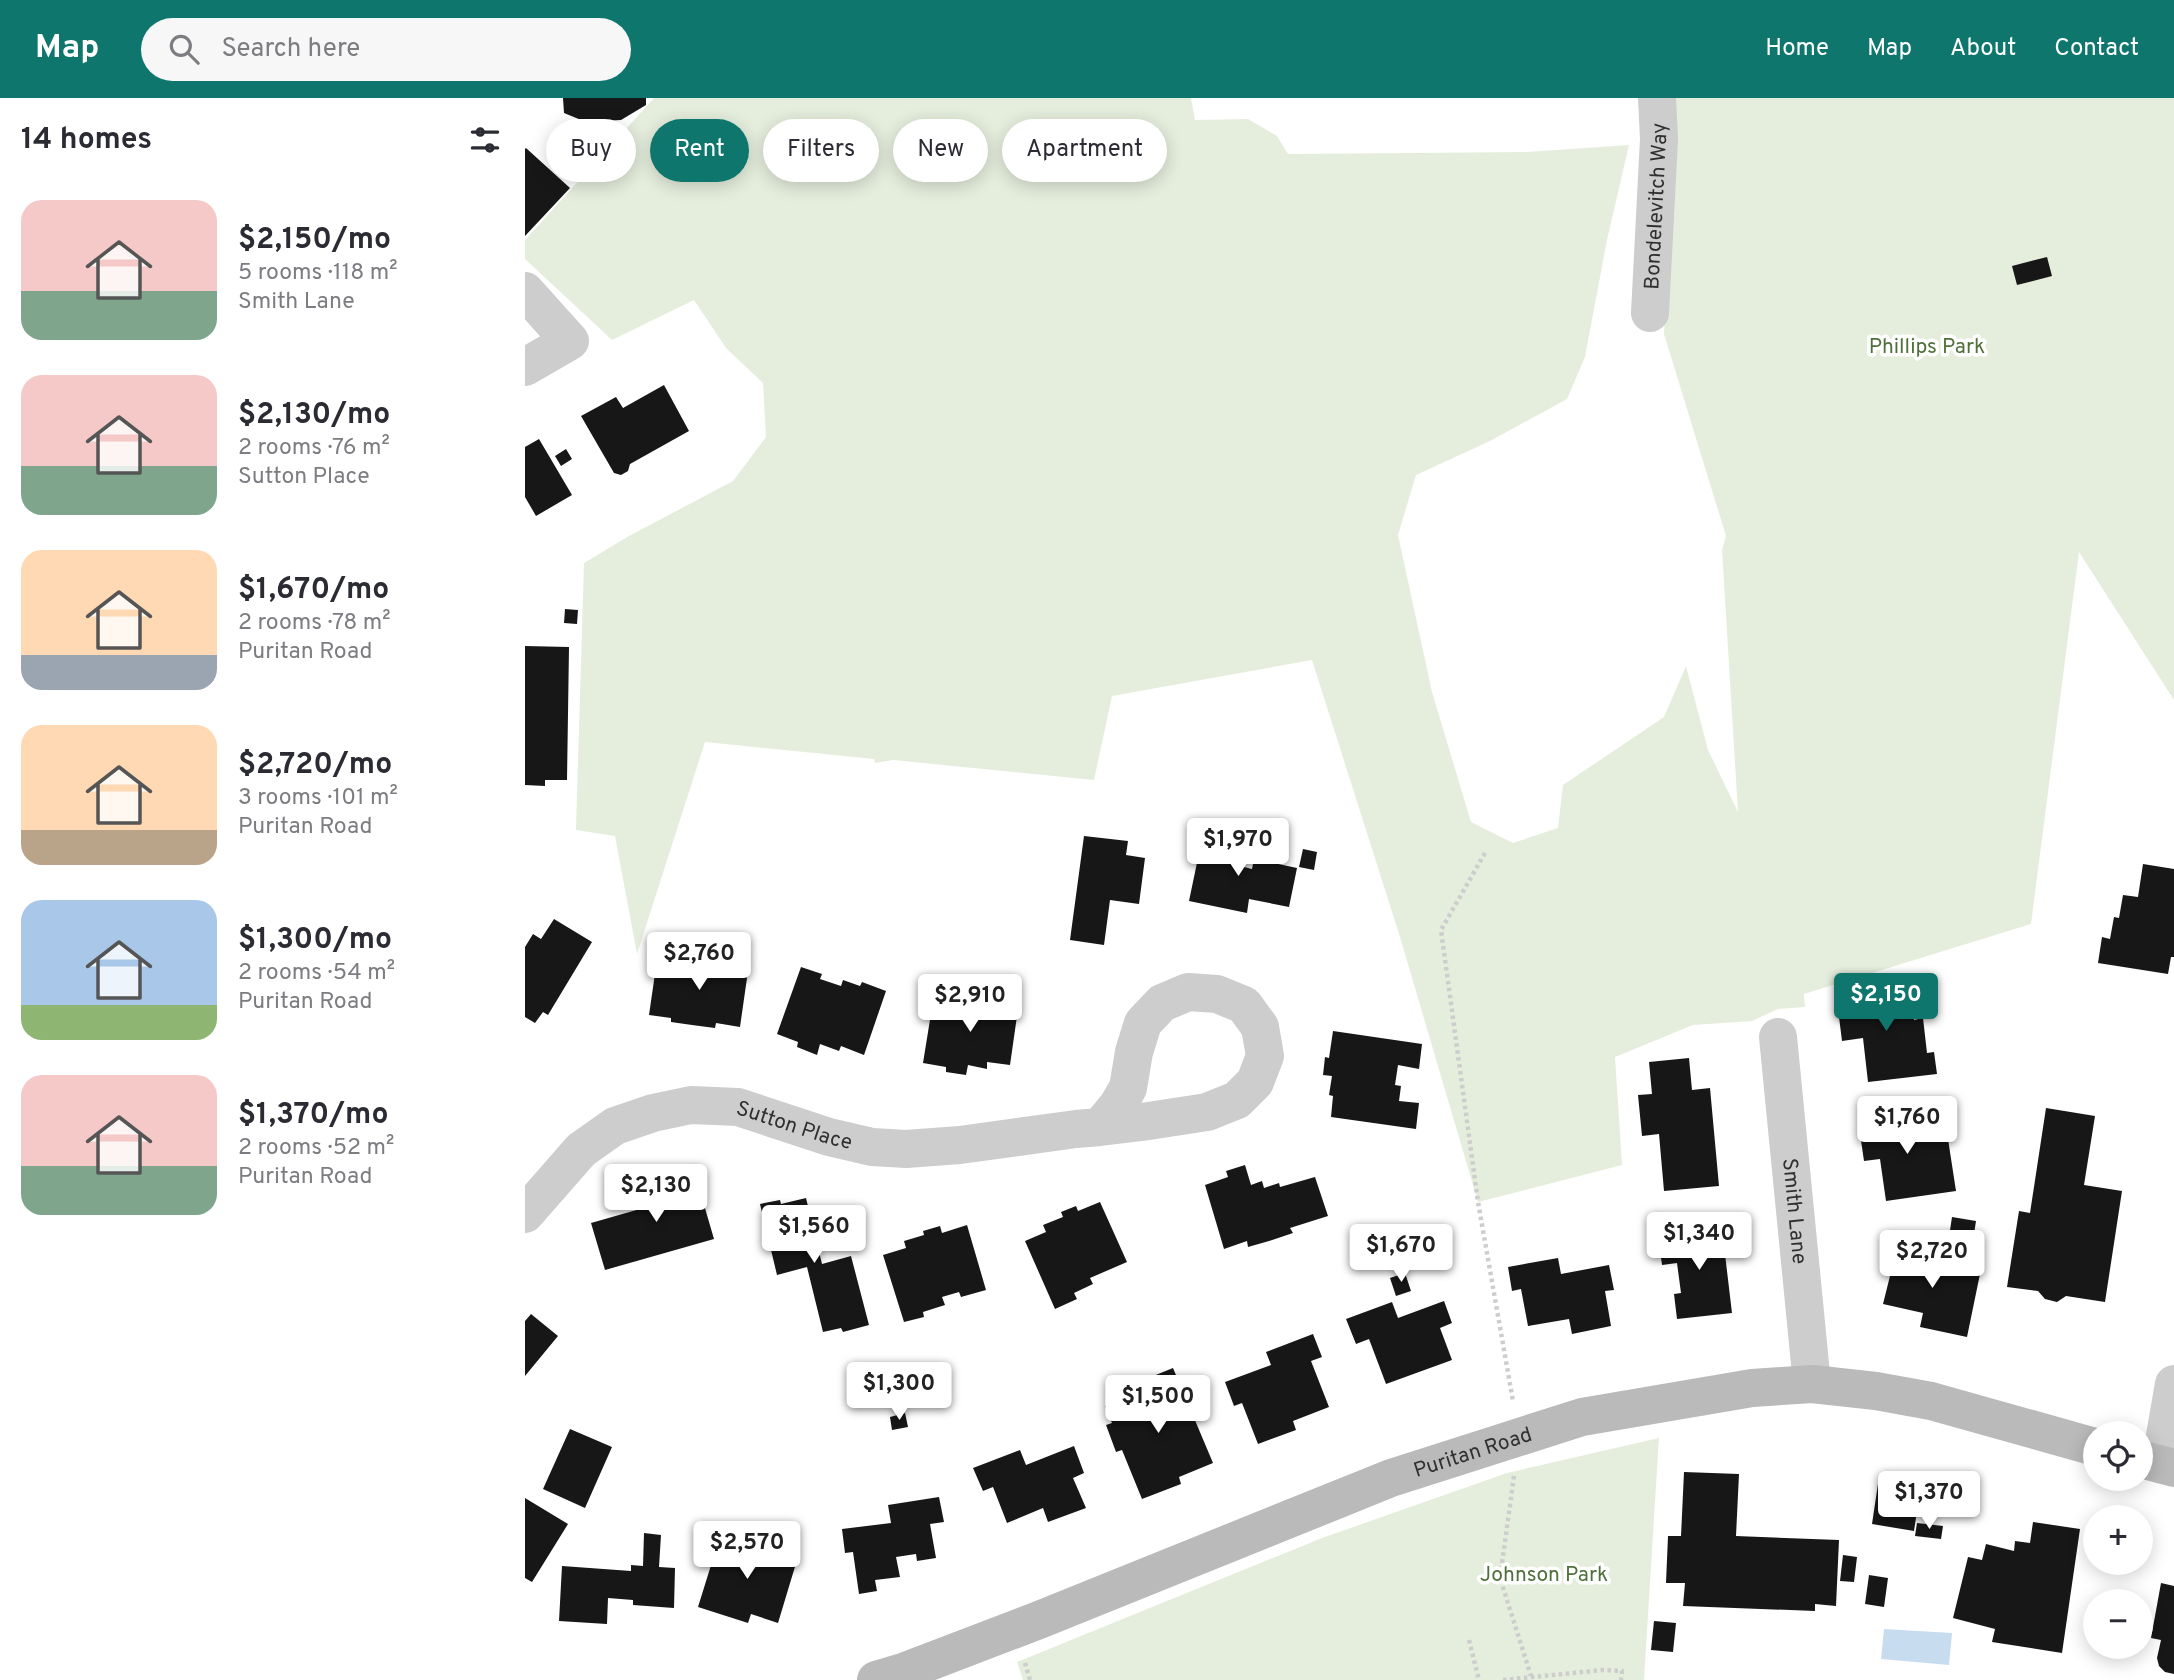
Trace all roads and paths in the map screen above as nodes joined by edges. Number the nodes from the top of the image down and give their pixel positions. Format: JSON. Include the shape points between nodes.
{"nodes":[{"id":1,"x":1657,"y":98,"type":"edge"},
{"id":2,"x":525,"y":291,"type":"edge"},
{"id":3,"x":1650,"y":313,"type":"dead end"},
{"id":4,"x":525,"y":366,"type":"edge"},
{"id":5,"x":1485,"y":853,"type":"dead end"},
{"id":6,"x":1778,"y":1037,"type":"dead end"},
{"id":7,"x":1100,"y":1126,"type":"dead end"},
{"id":8,"x":525,"y":1214,"type":"edge"},
{"id":9,"x":1812,"y":1384,"type":"junction"},
{"id":10,"x":2174,"y":1384,"type":"edge"},
{"id":11,"x":1515,"y":1439,"type":"junction"},
{"id":12,"x":2083,"y":1444,"type":"edge"},
{"id":13,"x":2158,"y":1464,"type":"edge"},
{"id":14,"x":1469,"y":1640,"type":"dead end"},
{"id":15,"x":1531,"y":1676,"type":"junction"},
{"id":16,"x":876,"y":1680,"type":"edge"},
{"id":17,"x":1479,"y":1680,"type":"edge"},
{"id":18,"x":1503,"y":1680,"type":"edge"},
{"id":19,"x":1622,"y":1680,"type":"edge"}],
"edges":[{"from":1,"to":3,"type":"street","name":"Bondelevitch Way"},
{"from":2,"to":4,"type":"street","via":[[570,341]]},
{"from":5,"to":11,"type":"path","via":[[1441,930]]},
{"from":6,"to":9,"type":"street","name":"Smith Lane"},
{"from":7,"to":8,"type":"street","name":"Sutton Place","via":[[960,1145],[872,1147],[739,1107],[691,1105],[615,1126],[581,1150]]},
{"from":9,"to":11,"type":"street","name":"Puritan Road","via":[[1752,1388],[1595,1415]]},
{"from":9,"to":12,"type":"street","name":"Puritan Road","via":[[1931,1401]]},
{"from":10,"to":13,"type":"street"},
{"from":11,"to":15,"type":"path","via":[[1515,1472],[1500,1578]]},
{"from":11,"to":16,"type":"street","name":"Puritan Road","via":[[1391,1478]]},
{"from":14,"to":17,"type":"path"},
{"from":15,"to":18,"type":"path"},
{"from":15,"to":19,"type":"path","via":[[1603,1670],[1622,1671]]}]}
